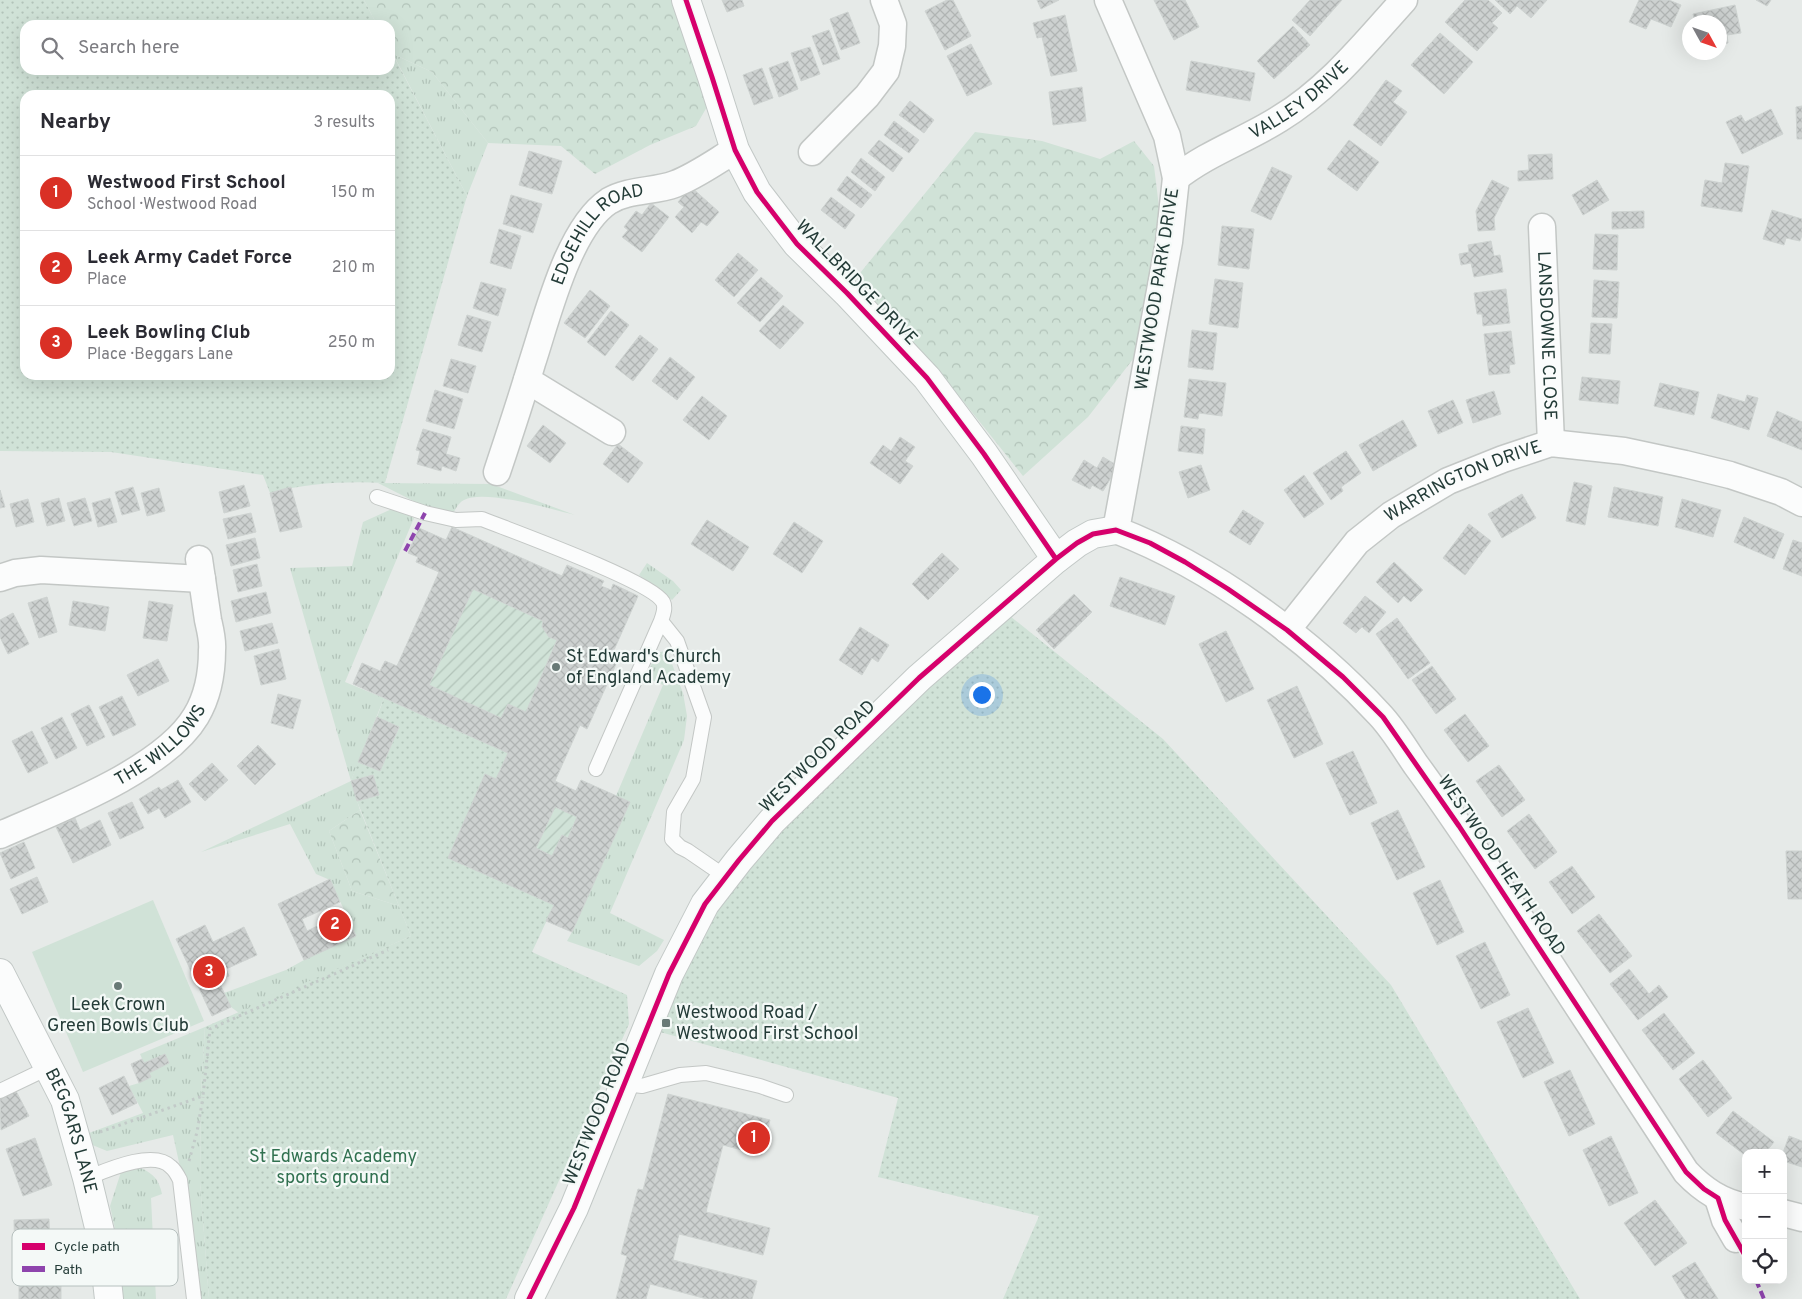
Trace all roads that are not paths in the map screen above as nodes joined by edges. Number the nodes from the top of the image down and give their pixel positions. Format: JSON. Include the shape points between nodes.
{"nodes":[{"id":1,"x":686,"y":0,"type":"edge"},
{"id":2,"x":884,"y":0,"type":"edge"},
{"id":3,"x":1108,"y":0,"type":"edge"},
{"id":4,"x":1404,"y":0,"type":"edge"},
{"id":5,"x":734,"y":150,"type":"junction"},
{"id":6,"x":812,"y":152,"type":"dead end"},
{"id":7,"x":1176,"y":178,"type":"junction"},
{"id":8,"x":1542,"y":227,"type":"dead end"},
{"id":9,"x":527,"y":380,"type":"junction"},
{"id":10,"x":612,"y":432,"type":"dead end"},
{"id":11,"x":1551,"y":443,"type":"junction"},
{"id":12,"x":497,"y":472,"type":"dead end"},
{"id":13,"x":377,"y":497,"type":"dead end"},
{"id":14,"x":1802,"y":503,"type":"edge"},
{"id":15,"x":1116,"y":530,"type":"junction"},
{"id":16,"x":1056,"y":559,"type":"junction"},
{"id":17,"x":0,"y":578,"type":"edge"},
{"id":18,"x":661,"y":621,"type":"junction"},
{"id":19,"x":1287,"y":630,"type":"junction"},
{"id":20,"x":596,"y":769,"type":"dead end"},
{"id":21,"x":0,"y":835,"type":"edge"},
{"id":22,"x":726,"y":877,"type":"junction"},
{"id":23,"x":0,"y":973,"type":"edge"},
{"id":24,"x":48,"y":1068,"type":"junction"},
{"id":25,"x":626,"y":1084,"type":"junction"},
{"id":26,"x":0,"y":1091,"type":"edge"},
{"id":27,"x":786,"y":1095,"type":"dead end"},
{"id":28,"x":87,"y":1178,"type":"junction"},
{"id":29,"x":1718,"y":1198,"type":"junction"},
{"id":30,"x":1742,"y":1205,"type":"edge"},
{"id":31,"x":1787,"y":1214,"type":"edge"},
{"id":32,"x":1802,"y":1218,"type":"edge"},
{"id":33,"x":99,"y":1229,"type":"edge"},
{"id":34,"x":1736,"y":1239,"type":"dead end"},
{"id":35,"x":108,"y":1286,"type":"edge"},
{"id":36,"x":109,"y":1299,"type":"edge"},
{"id":37,"x":194,"y":1299,"type":"edge"},
{"id":38,"x":529,"y":1299,"type":"edge"}],
"edges":[{"from":1,"to":5,"type":"street","name":"WALLBRIDGE DRIVE"},
{"from":2,"to":6,"type":"street","via":[[893,24],[886,71],[867,96]]},
{"from":3,"to":7,"type":"street","name":"WESTWOOD PARK DRIVE","via":[[1168,136]]},
{"from":4,"to":7,"type":"street","name":"VALLEY DRIVE","via":[[1338,73],[1310,97],[1280,119],[1191,166]]},
{"from":5,"to":9,"type":"street","name":"EDGEHILL ROAD","via":[[675,184],[629,193],[610,201],[596,212],[584,227],[556,288]]},
{"from":5,"to":16,"type":"street","name":"WALLBRIDGE DRIVE","via":[[757,192],[797,244],[927,378]]},
{"from":7,"to":15,"type":"street","name":"WESTWOOD PARK DRIVE","via":[[1169,242]]},
{"from":8,"to":11,"type":"street","name":"LANSDOWNE CLOSE"},
{"from":9,"to":10,"type":"street"},
{"from":9,"to":12,"type":"street","name":"EDGEHILL ROAD"},
{"from":11,"to":14,"type":"street","name":"WARRINGTON DRIVE","via":[[1624,451],[1685,464],[1781,492]]},
{"from":11,"to":19,"type":"street","name":"WARRINGTON DRIVE","via":[[1448,481],[1391,516],[1357,542]]},
{"from":13,"to":18,"type":"lane","via":[[456,520],[482,520],[630,579],[663,602],[665,609]]},
{"from":15,"to":16,"type":"street","name":"WESTWOOD ROAD","via":[[1093,534]]},
{"from":15,"to":19,"type":"street","name":"WESTWOOD HEATH ROAD","via":[[1150,543],[1185,562]]},
{"from":16,"to":22,"type":"street","name":"WESTWOOD ROAD","via":[[919,678],[772,821]]},
{"from":17,"to":21,"type":"street","name":"THE WILLOWS","via":[[41,570],[201,569],[212,648],[205,697],[196,716],[179,738],[152,759],[75,802]]},
{"from":18,"to":20,"type":"lane"},
{"from":18,"to":22,"type":"lane","via":[[677,641],[704,717],[693,779],[674,812],[672,839]]},
{"from":19,"to":29,"type":"street","name":"WESTWOOD HEATH ROAD","via":[[1343,676],[1382,717],[1459,826],[1686,1172]]},
{"from":22,"to":25,"type":"street","name":"WESTWOOD ROAD","via":[[705,904],[669,974]]},
{"from":23,"to":24,"type":"street","name":"BEGGARS LANE"},
{"from":24,"to":26,"type":"lane"},
{"from":24,"to":28,"type":"street","name":"BEGGARS LANE","via":[[65,1100]]},
{"from":25,"to":27,"type":"lane","via":[[642,1086],[680,1075],[706,1073]]},
{"from":25,"to":38,"type":"street","name":"WESTWOOD ROAD","via":[[574,1208]]},
{"from":28,"to":33,"type":"street","name":"BEGGARS LANE"},
{"from":28,"to":37,"type":"lane","via":[[119,1166],[152,1159],[170,1165],[180,1180]]},
{"from":29,"to":30,"type":"street"},
{"from":29,"to":34,"type":"street"},
{"from":31,"to":32,"type":"street"},
{"from":35,"to":36,"type":"street","name":"BEGGARS LANE"}]}
